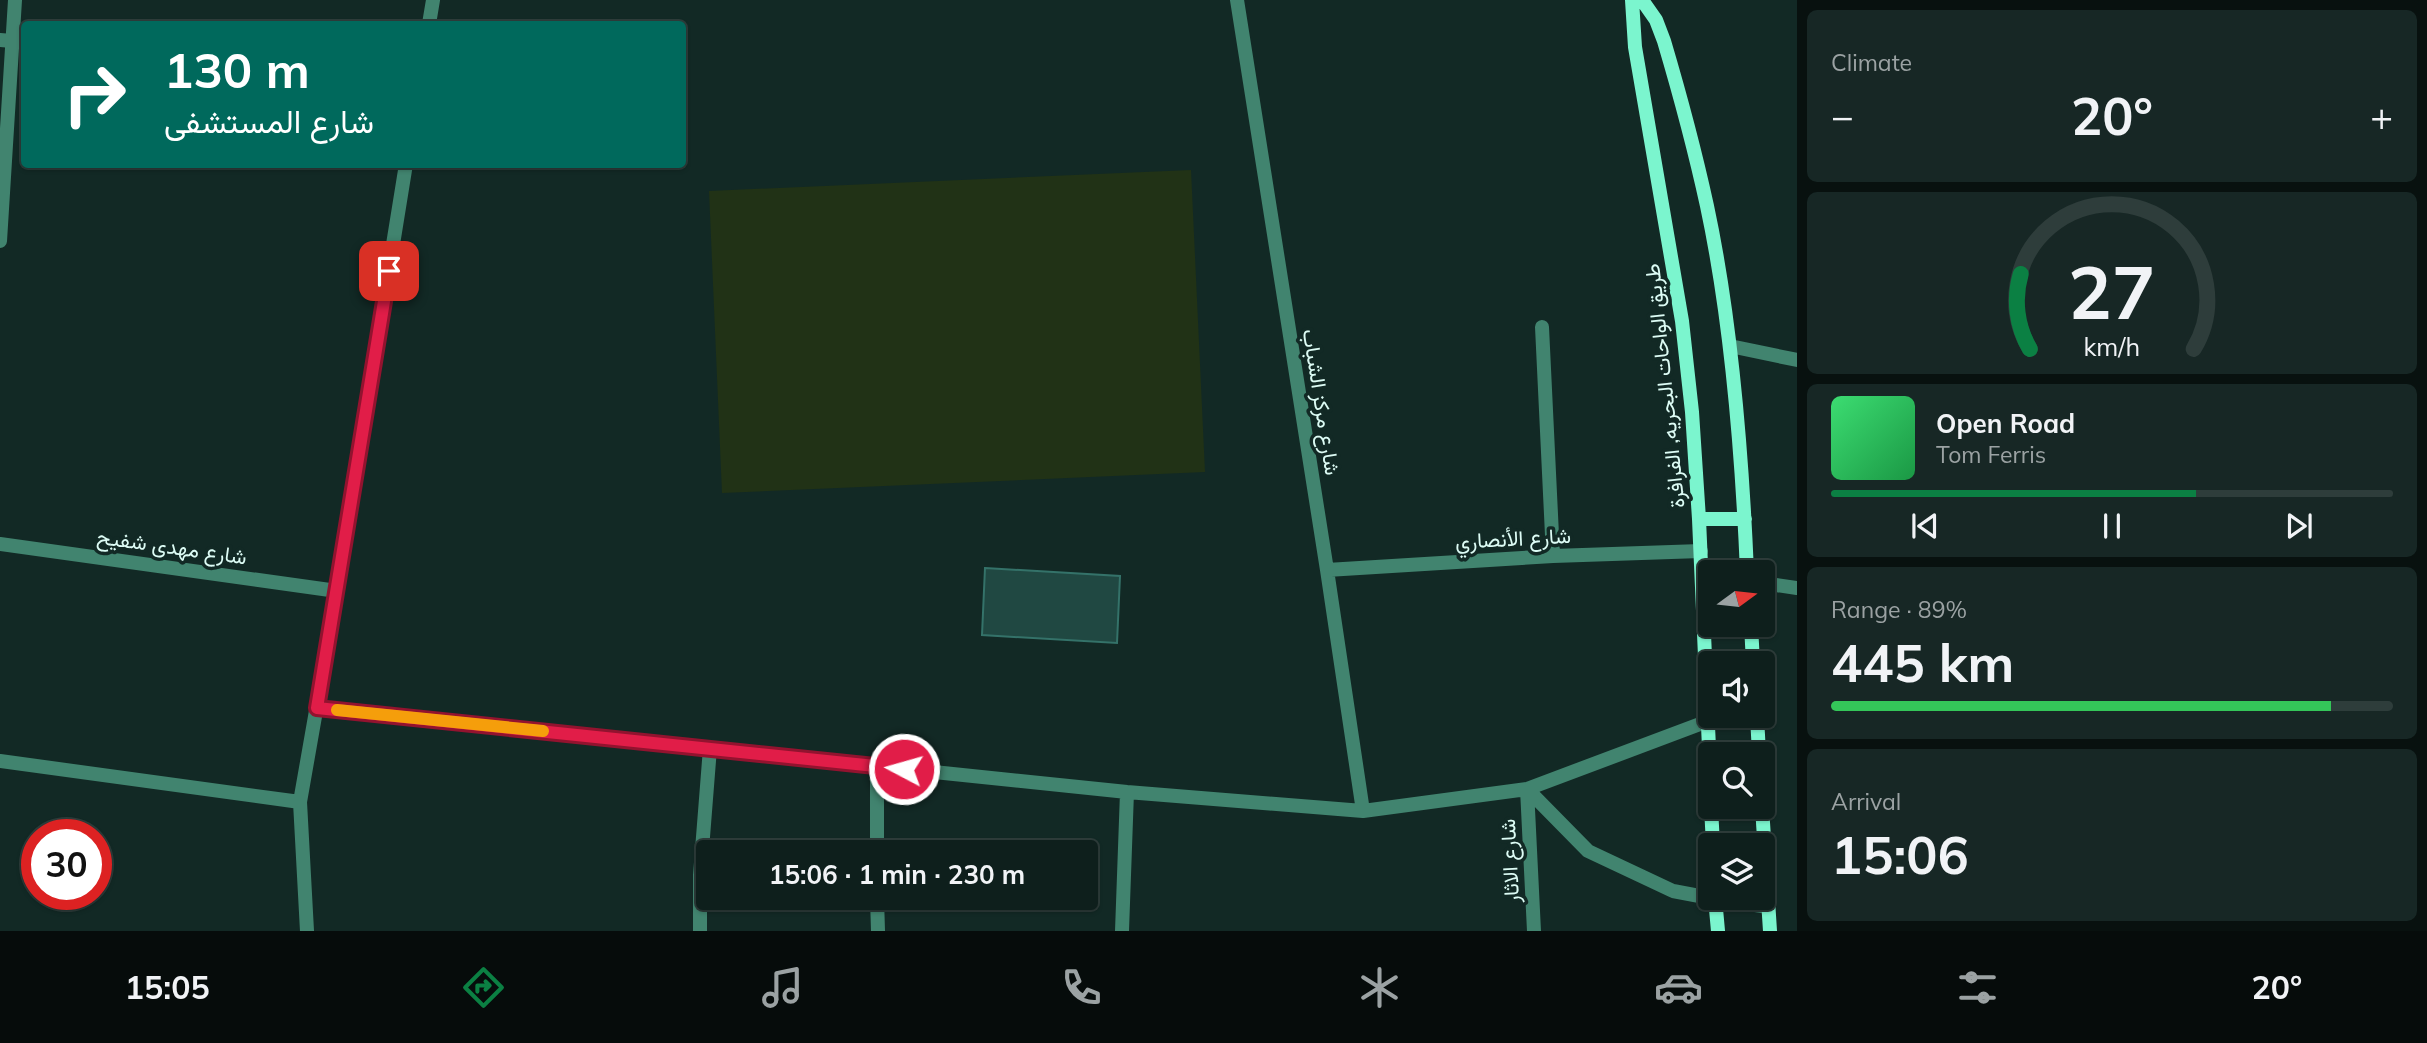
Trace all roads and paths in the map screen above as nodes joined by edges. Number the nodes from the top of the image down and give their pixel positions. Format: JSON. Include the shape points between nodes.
{"nodes":[{"id":1,"x":15,"y":0,"type":"edge"},
{"id":2,"x":433,"y":0,"type":"edge"},
{"id":3,"x":1237,"y":0,"type":"edge"},
{"id":4,"x":1632,"y":0,"type":"edge"},
{"id":5,"x":1642,"y":0,"type":"edge"},
{"id":6,"x":430,"y":21,"type":"edge"},
{"id":7,"x":13,"y":41,"type":"edge"},
{"id":8,"x":405,"y":168,"type":"edge"},
{"id":9,"x":0,"y":242,"type":"edge"},
{"id":10,"x":1542,"y":327,"type":"dead end"},
{"id":11,"x":1730,"y":346,"type":"junction"},
{"id":12,"x":1797,"y":360,"type":"edge"},
{"id":13,"x":1699,"y":519,"type":"junction"},
{"id":14,"x":1745,"y":519,"type":"junction"},
{"id":15,"x":0,"y":544,"type":"edge"},
{"id":16,"x":1700,"y":551,"type":"junction"},
{"id":17,"x":1553,"y":556,"type":"junction"},
{"id":18,"x":1747,"y":560,"type":"edge"},
{"id":19,"x":1327,"y":570,"type":"junction"},
{"id":20,"x":1775,"y":585,"type":"edge"},
{"id":21,"x":1797,"y":588,"type":"edge"},
{"id":22,"x":337,"y":591,"type":"junction"},
{"id":23,"x":1704,"y":651,"type":"edge"},
{"id":24,"x":317,"y":708,"type":"junction"},
{"id":25,"x":1698,"y":724,"type":"edge"},
{"id":26,"x":710,"y":748,"type":"junction"},
{"id":27,"x":0,"y":761,"type":"edge"},
{"id":28,"x":877,"y":766,"type":"junction"},
{"id":29,"x":1527,"y":789,"type":"junction"},
{"id":30,"x":1127,"y":792,"type":"junction"},
{"id":31,"x":300,"y":802,"type":"junction"},
{"id":32,"x":1363,"y":811,"type":"junction"},
{"id":33,"x":877,"y":840,"type":"edge"},
{"id":34,"x":1698,"y":895,"type":"edge"},
{"id":35,"x":877,"y":910,"type":"edge"},
{"id":36,"x":1715,"y":910,"type":"edge"},
{"id":37,"x":1768,"y":910,"type":"edge"},
{"id":38,"x":307,"y":931,"type":"edge"},
{"id":39,"x":700,"y":931,"type":"edge"},
{"id":40,"x":877,"y":931,"type":"edge"},
{"id":41,"x":1122,"y":931,"type":"edge"},
{"id":42,"x":1534,"y":931,"type":"edge"},
{"id":43,"x":1718,"y":931,"type":"edge"},
{"id":44,"x":1770,"y":931,"type":"edge"}],
"edges":[{"from":1,"to":7,"type":"street"},
{"from":2,"to":6,"type":"street"},
{"from":3,"to":19,"type":"street","name":"شارع مركز الشباب"},
{"from":4,"to":13,"type":"main road","name":"طريق الواحات البحريه, الفرافرة","via":[[1635,47],[1682,321]]},
{"from":5,"to":11,"type":"main road","via":[[1664,41],[1707,207]]},
{"from":7,"to":9,"type":"street"},
{"from":8,"to":22,"type":"street"},
{"from":10,"to":17,"type":"street"},
{"from":11,"to":12,"type":"street"},
{"from":11,"to":14,"type":"main road"},
{"from":13,"to":14,"type":"main road"},
{"from":13,"to":16,"type":"main road","name":"طريق الواحات البحريه, الفرافرة"},
{"from":14,"to":18,"type":"main road"},
{"from":15,"to":22,"type":"street","name":"شارع مهدى شفيح"},
{"from":16,"to":17,"type":"street","name":"شارع الأنصاري"},
{"from":16,"to":23,"type":"main road","name":"طريق الواحات البحريه, الفرافرة"},
{"from":17,"to":19,"type":"street","name":"شارع الأنصاري"},
{"from":19,"to":32,"type":"street","name":"شارع مركز الشباب"},
{"from":20,"to":21,"type":"street"},
{"from":22,"to":24,"type":"street"},
{"from":24,"to":26,"type":"street"},
{"from":24,"to":31,"type":"street"},
{"from":25,"to":29,"type":"street"},
{"from":26,"to":28,"type":"street"},
{"from":26,"to":39,"type":"street"},
{"from":27,"to":31,"type":"street"},
{"from":28,"to":30,"type":"street"},
{"from":28,"to":33,"type":"street"},
{"from":29,"to":32,"type":"street"},
{"from":29,"to":34,"type":"street","via":[[1588,851],[1673,891]]},
{"from":29,"to":42,"type":"street","name":"شارع الاثار"},
{"from":30,"to":32,"type":"street"},
{"from":30,"to":41,"type":"street"},
{"from":31,"to":38,"type":"street"},
{"from":35,"to":40,"type":"street"},
{"from":36,"to":43,"type":"main road"},
{"from":37,"to":44,"type":"main road"}]}
